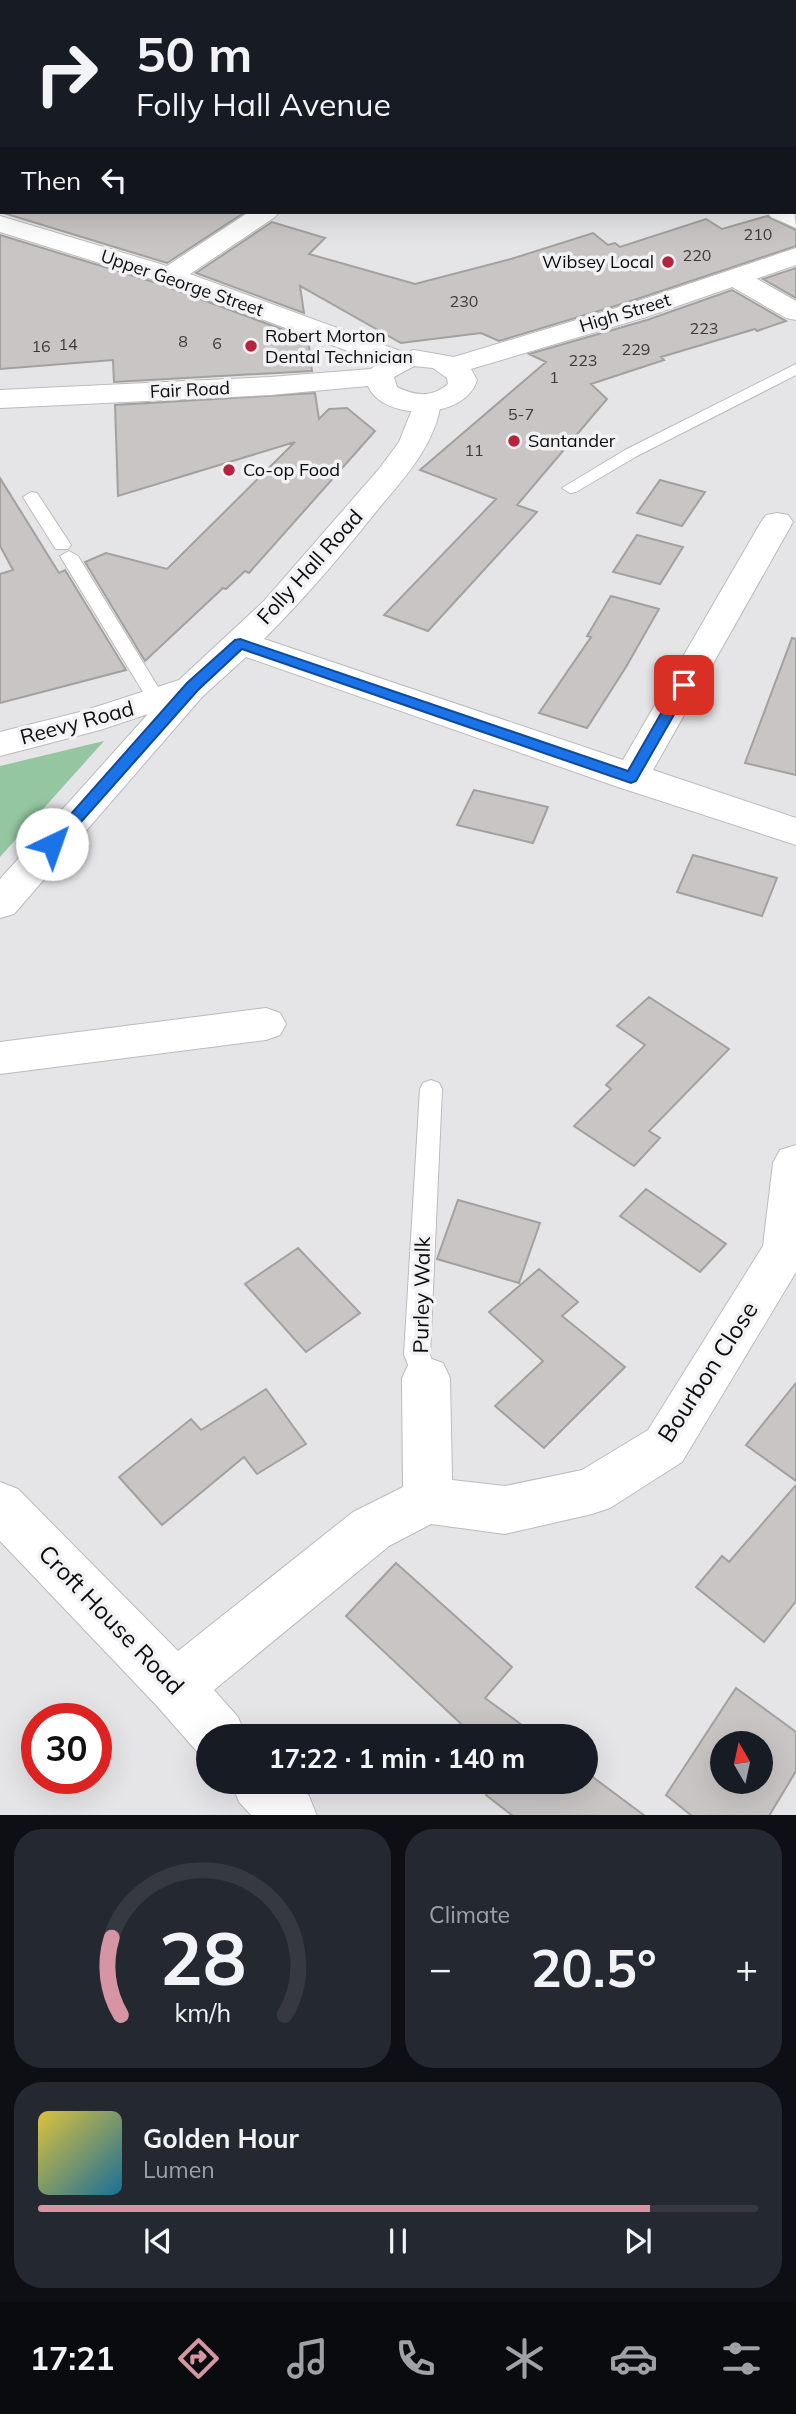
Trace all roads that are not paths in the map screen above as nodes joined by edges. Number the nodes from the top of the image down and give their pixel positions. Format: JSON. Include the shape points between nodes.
{"nodes":[{"id":1,"x":263,"y":214,"type":"edge"},
{"id":2,"x":0,"y":224,"type":"edge"},
{"id":3,"x":796,"y":256,"type":"edge"},
{"id":4,"x":170,"y":276,"type":"junction"},
{"id":5,"x":736,"y":278,"type":"junction"},
{"id":6,"x":796,"y":312,"type":"edge"},
{"id":7,"x":452,"y":366,"type":"junction"},
{"id":8,"x":390,"y":369,"type":"junction"},
{"id":9,"x":796,"y":369,"type":"edge"},
{"id":10,"x":0,"y":399,"type":"edge"},
{"id":11,"x":427,"y":403,"type":"junction"},
{"id":12,"x":570,"y":488,"type":"dead end"},
{"id":13,"x":31,"y":498,"type":"dead end"},
{"id":14,"x":777,"y":522,"type":"dead end"},
{"id":15,"x":240,"y":643,"type":"junction"},
{"id":16,"x":192,"y":687,"type":"junction"},
{"id":17,"x":157,"y":700,"type":"junction"},
{"id":18,"x":0,"y":744,"type":"edge"},
{"id":19,"x":631,"y":778,"type":"junction"},
{"id":20,"x":796,"y":832,"type":"edge"},
{"id":21,"x":0,"y":904,"type":"edge"},
{"id":22,"x":266,"y":1024,"type":"dead end"},
{"id":23,"x":0,"y":1058,"type":"edge"},
{"id":24,"x":431,"y":1089,"type":"dead end"},
{"id":25,"x":795,"y":1163,"type":"edge"},
{"id":26,"x":426,"y":1378,"type":"joint"},
{"id":27,"x":428,"y":1500,"type":"junction"},
{"id":28,"x":0,"y":1506,"type":"edge"},
{"id":29,"x":176,"y":1687,"type":"junction"},
{"id":30,"x":208,"y":1724,"type":"edge"},
{"id":31,"x":270,"y":1794,"type":"edge"},
{"id":32,"x":289,"y":1815,"type":"edge"}],
"edges":[{"from":1,"to":4,"type":"street"},
{"from":2,"to":4,"type":"street","name":"Upper George Street"},
{"from":3,"to":5,"type":"street","name":"High Street"},
{"from":4,"to":8,"type":"street","name":"Upper George Street"},
{"from":5,"to":6,"type":"street"},
{"from":5,"to":7,"type":"street","name":"High Street"},
{"from":7,"to":8,"type":"street","via":[[428,359]]},
{"from":7,"to":11,"type":"street","via":[[463,380],[461,387],[445,399]]},
{"from":8,"to":10,"type":"street","name":"Fair Road","via":[[270,386]]},
{"from":8,"to":11,"type":"street","via":[[380,385],[394,398]]},
{"from":9,"to":12,"type":"lane"},
{"from":11,"to":15,"type":"street","name":"Folly Hall Road","via":[[419,434],[406,456],[303,579]]},
{"from":13,"to":17,"type":"lane"},
{"from":14,"to":19,"type":"street"},
{"from":15,"to":16,"type":"street","name":"Folly Hall Road"},
{"from":15,"to":19,"type":"street"},
{"from":16,"to":17,"type":"street","name":"Reevy Road"},
{"from":16,"to":21,"type":"street","name":"Folly Hall Road"},
{"from":17,"to":18,"type":"street","name":"Reevy Road"},
{"from":19,"to":20,"type":"street"},
{"from":22,"to":23,"type":"street"},
{"from":24,"to":26,"type":"lane","name":"Purley Walk","via":[[417,1355]]},
{"from":25,"to":27,"type":"street","name":"Bourbon Close","via":[[785,1250],[665,1446],[593,1491],[505,1510]]},
{"from":26,"to":27,"type":"street","name":"Purley Walk"},
{"from":27,"to":29,"type":"street","via":[[371,1528]]},
{"from":28,"to":29,"type":"street","name":"Croft House Road"},
{"from":29,"to":30,"type":"street","name":"Croft House Road"},
{"from":31,"to":32,"type":"street"}]}
